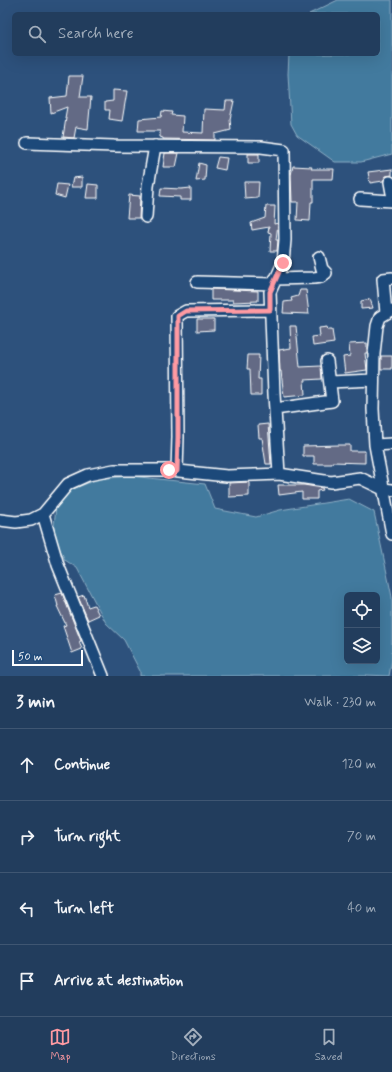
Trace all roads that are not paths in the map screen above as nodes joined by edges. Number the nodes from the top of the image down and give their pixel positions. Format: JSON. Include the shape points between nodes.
{"nodes":[{"id":1,"x":27,"y":143,"type":"dead end"},
{"id":2,"x":155,"y":146,"type":"junction"},
{"id":3,"x":360,"y":199,"type":"dead end"},
{"id":4,"x":392,"y":201,"type":"edge"},
{"id":5,"x":146,"y":217,"type":"dead end"},
{"id":6,"x":318,"y":257,"type":"dead end"},
{"id":7,"x":392,"y":278,"type":"edge"},
{"id":8,"x":197,"y":282,"type":"dead end"},
{"id":9,"x":274,"y":282,"type":"junction"},
{"id":10,"x":270,"y":310,"type":"junction"},
{"id":11,"x":389,"y":311,"type":"edge"},
{"id":12,"x":327,"y":361,"type":"dead end"},
{"id":13,"x":373,"y":380,"type":"junction"},
{"id":14,"x":330,"y":382,"type":"junction"},
{"id":15,"x":275,"y":409,"type":"junction"},
{"id":16,"x":392,"y":444,"type":"edge"},
{"id":17,"x":375,"y":445,"type":"junction"},
{"id":18,"x":177,"y":471,"type":"junction"},
{"id":19,"x":279,"y":474,"type":"junction"},
{"id":20,"x":387,"y":490,"type":"edge"},
{"id":21,"x":43,"y":514,"type":"junction"},
{"id":22,"x":0,"y":520,"type":"edge"},
{"id":23,"x":392,"y":534,"type":"edge"},
{"id":24,"x":103,"y":676,"type":"edge"}],
"edges":[{"from":1,"to":2,"type":"street"},
{"from":2,"to":5,"type":"street"},
{"from":2,"to":9,"type":"street","via":[[261,147],[284,150],[285,240],[283,263]]},
{"from":3,"to":4,"type":"street"},
{"from":6,"to":9,"type":"street","via":[[326,273],[321,277]]},
{"from":7,"to":11,"type":"street","via":[[383,279]]},
{"from":8,"to":9,"type":"street"},
{"from":9,"to":10,"type":"street","via":[[270,292]]},
{"from":10,"to":15,"type":"street"},
{"from":10,"to":18,"type":"street","via":[[186,311],[178,316]]},
{"from":11,"to":13,"type":"street","via":[[380,317],[377,326]]},
{"from":12,"to":14,"type":"street"},
{"from":13,"to":14,"type":"street"},
{"from":13,"to":17,"type":"street"},
{"from":14,"to":15,"type":"street","via":[[332,401]]},
{"from":15,"to":19,"type":"street"},
{"from":16,"to":17,"type":"street"},
{"from":17,"to":20,"type":"street"},
{"from":18,"to":19,"type":"street","via":[[227,476]]},
{"from":18,"to":21,"type":"street","via":[[114,470],[88,475],[68,484]]},
{"from":19,"to":20,"type":"street","via":[[331,482],[360,478]]},
{"from":20,"to":23,"type":"street"},
{"from":21,"to":22,"type":"street","via":[[31,520]]},
{"from":21,"to":24,"type":"street","via":[[58,565]]}]}
